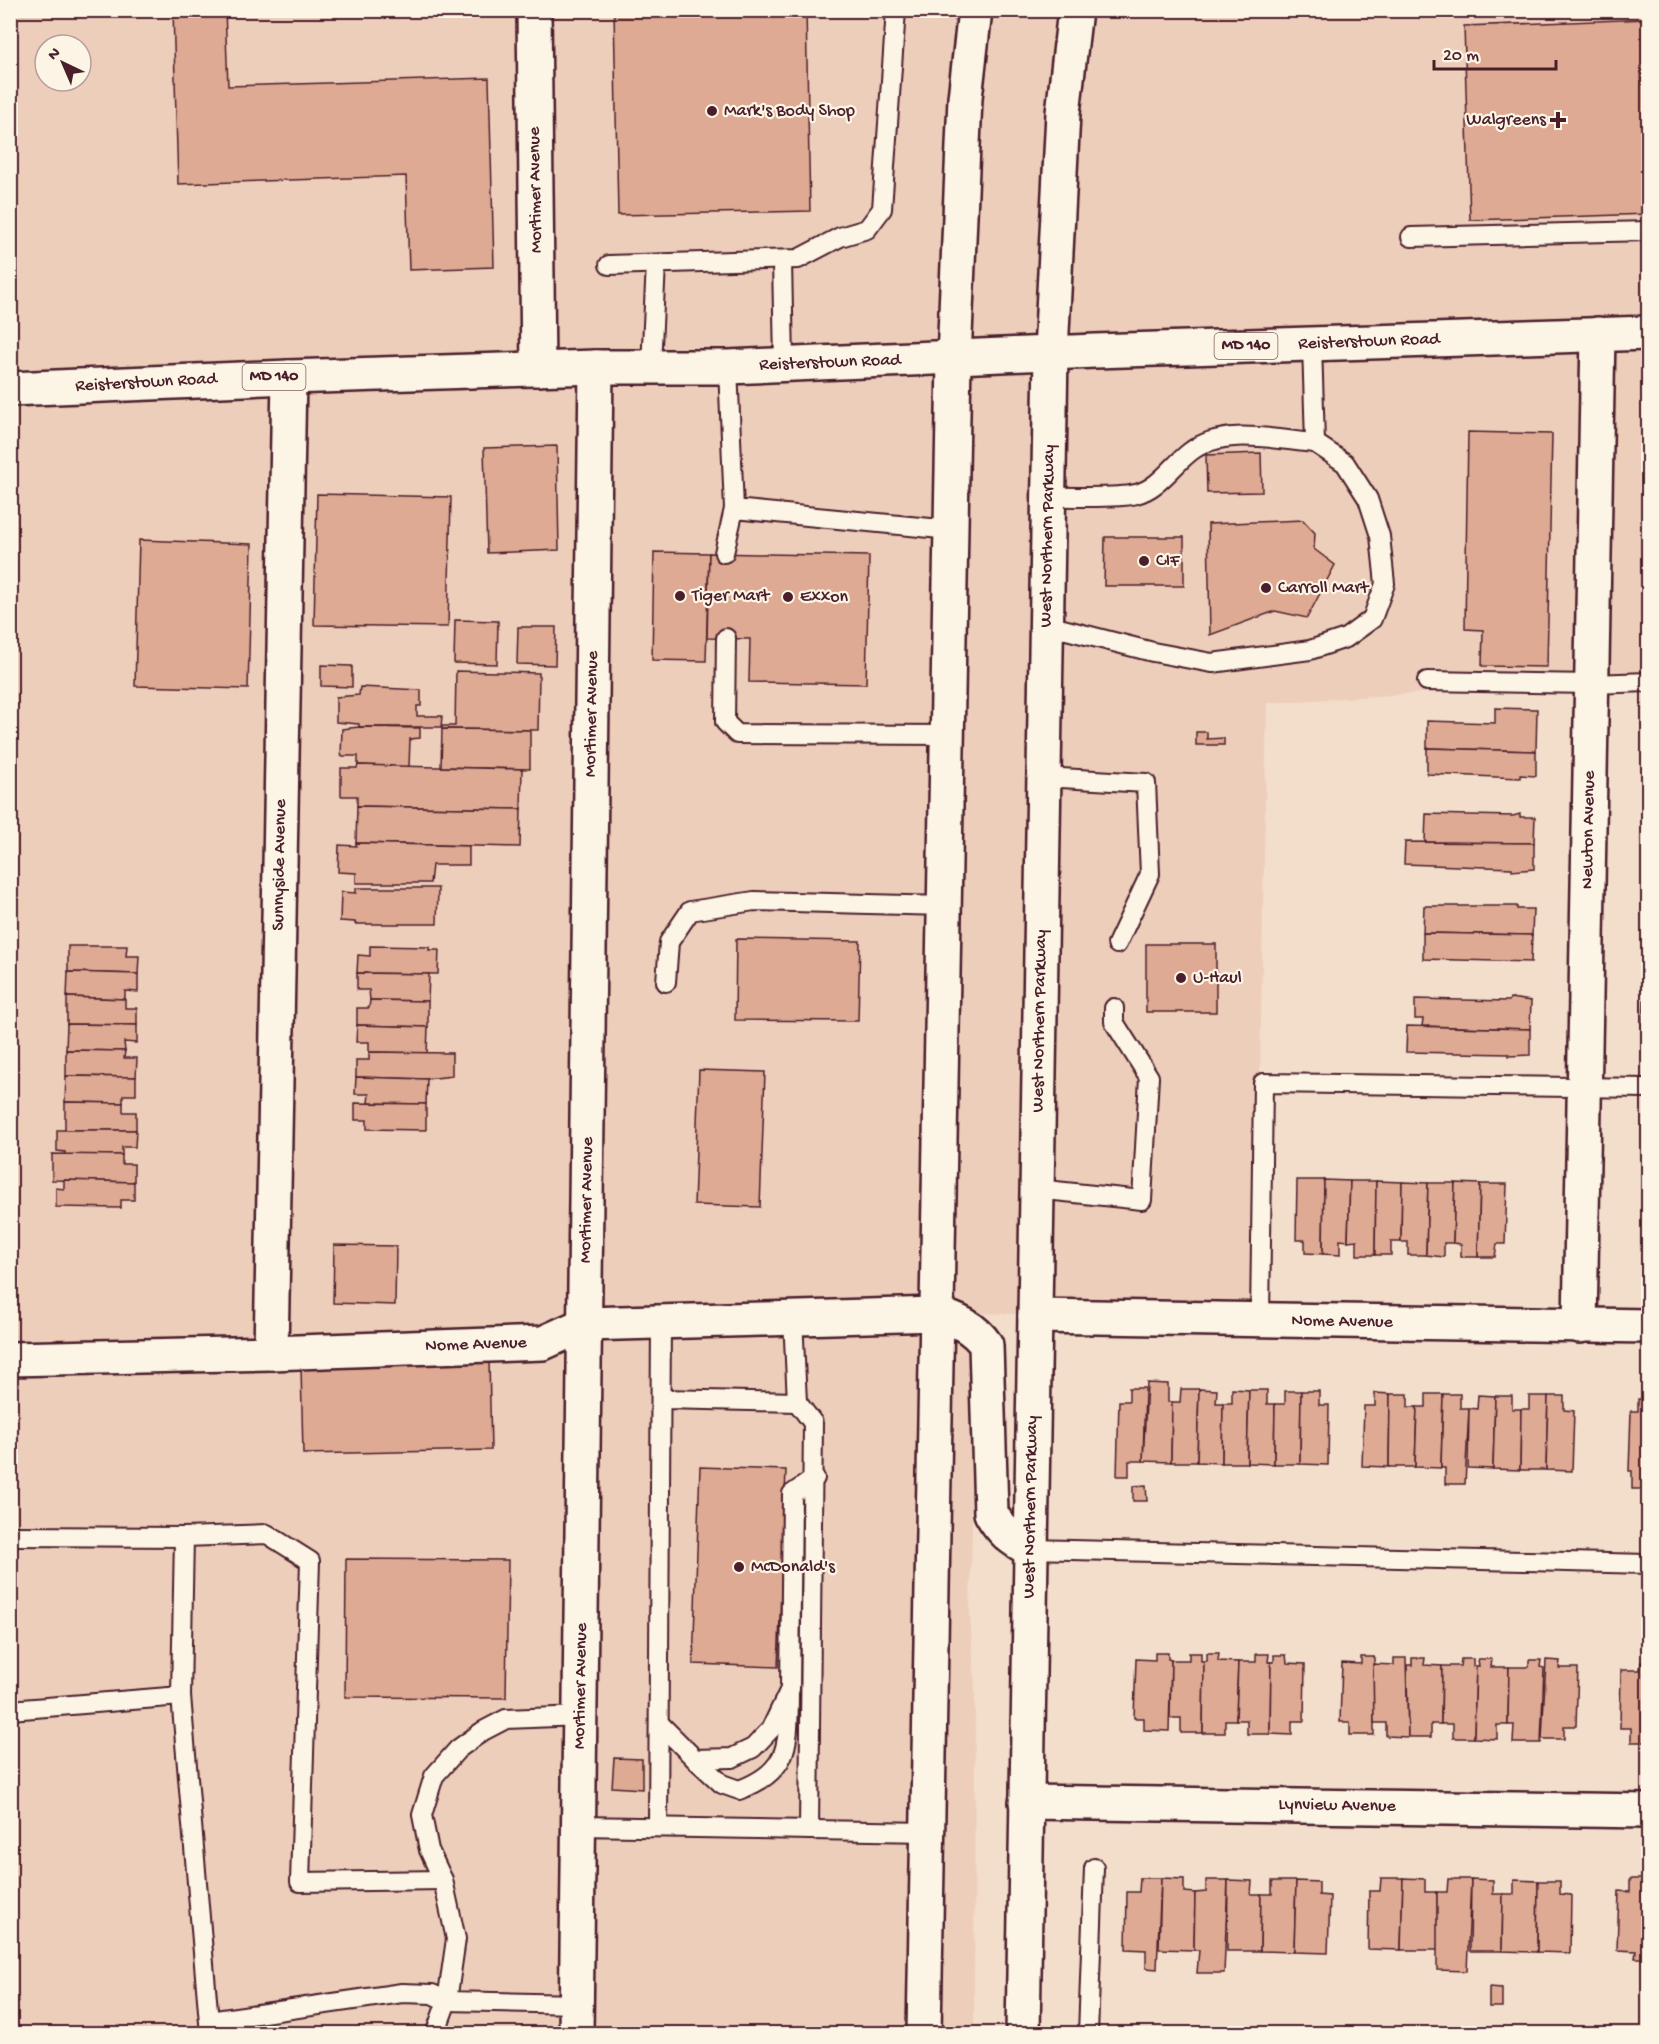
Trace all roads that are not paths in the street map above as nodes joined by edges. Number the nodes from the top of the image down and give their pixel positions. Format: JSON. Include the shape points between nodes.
{"nodes":[{"id":1,"x":534,"y":10,"type":"edge"},
{"id":2,"x":896,"y":10,"type":"edge"},
{"id":3,"x":975,"y":10,"type":"edge"},
{"id":4,"x":1075,"y":10,"type":"edge"},
{"id":5,"x":1648,"y":231,"type":"edge"},
{"id":6,"x":1411,"y":237,"type":"dead end"},
{"id":7,"x":782,"y":260,"type":"junction"},
{"id":8,"x":656,"y":264,"type":"junction"},
{"id":9,"x":609,"y":265,"type":"dead end"},
{"id":10,"x":1648,"y":333,"type":"edge"},
{"id":11,"x":1598,"y":334,"type":"junction"},
{"id":12,"x":1312,"y":344,"type":"junction"},
{"id":13,"x":1051,"y":352,"type":"junction"},
{"id":14,"x":954,"y":359,"type":"junction"},
{"id":15,"x":784,"y":363,"type":"junction"},
{"id":16,"x":651,"y":366,"type":"junction"},
{"id":17,"x":596,"y":367,"type":"junction"},
{"id":18,"x":728,"y":367,"type":"junction"},
{"id":19,"x":538,"y":369,"type":"junction"},
{"id":20,"x":289,"y":377,"type":"junction"},
{"id":21,"x":10,"y":389,"type":"edge"},
{"id":22,"x":1315,"y":442,"type":"junction"},
{"id":23,"x":1049,"y":497,"type":"junction"},
{"id":24,"x":734,"y":509,"type":"junction"},
{"id":25,"x":951,"y":530,"type":"junction"},
{"id":26,"x":724,"y":553,"type":"dead end"},
{"id":27,"x":1047,"y":625,"type":"junction"},
{"id":28,"x":726,"y":638,"type":"dead end"},
{"id":29,"x":1427,"y":681,"type":"dead end"},
{"id":30,"x":1648,"y":682,"type":"edge"},
{"id":31,"x":1592,"y":684,"type":"junction"},
{"id":32,"x":948,"y":735,"type":"junction"},
{"id":33,"x":1044,"y":777,"type":"junction"},
{"id":34,"x":944,"y":906,"type":"junction"},
{"id":35,"x":1117,"y":944,"type":"dead end"},
{"id":36,"x":666,"y":982,"type":"dead end"},
{"id":37,"x":1114,"y":1008,"type":"dead end"},
{"id":38,"x":1648,"y":1088,"type":"edge"},
{"id":39,"x":1584,"y":1089,"type":"junction"},
{"id":40,"x":1036,"y":1189,"type":"junction"},
{"id":41,"x":937,"y":1314,"type":"junction"},
{"id":42,"x":1035,"y":1316,"type":"junction"},
{"id":43,"x":793,"y":1318,"type":"junction"},
{"id":44,"x":1260,"y":1320,"type":"junction"},
{"id":45,"x":662,"y":1322,"type":"junction"},
{"id":46,"x":585,"y":1324,"type":"junction"},
{"id":47,"x":1580,"y":1326,"type":"junction"},
{"id":48,"x":1648,"y":1326,"type":"edge"},
{"id":49,"x":271,"y":1353,"type":"junction"},
{"id":50,"x":10,"y":1359,"type":"edge"},
{"id":51,"x":663,"y":1399,"type":"junction"},
{"id":52,"x":797,"y":1402,"type":"junction"},
{"id":53,"x":815,"y":1478,"type":"junction"},
{"id":54,"x":13,"y":1536,"type":"dead end"},
{"id":55,"x":184,"y":1537,"type":"junction"},
{"id":56,"x":1030,"y":1549,"type":"junction"},
{"id":57,"x":1648,"y":1564,"type":"edge"},
{"id":58,"x":790,"y":1689,"type":"junction"},
{"id":59,"x":181,"y":1696,"type":"junction"},
{"id":60,"x":10,"y":1710,"type":"edge"},
{"id":61,"x":581,"y":1716,"type":"junction"},
{"id":62,"x":659,"y":1723,"type":"junction"},
{"id":63,"x":695,"y":1759,"type":"junction"},
{"id":64,"x":1026,"y":1802,"type":"junction"},
{"id":65,"x":1648,"y":1811,"type":"edge"},
{"id":66,"x":579,"y":1826,"type":"junction"},
{"id":67,"x":658,"y":1827,"type":"junction"},
{"id":68,"x":809,"y":1830,"type":"junction"},
{"id":69,"x":928,"y":1832,"type":"junction"},
{"id":70,"x":1094,"y":1868,"type":"dead end"},
{"id":71,"x":443,"y":1880,"type":"junction"},
{"id":72,"x":447,"y":2001,"type":"junction"},
{"id":73,"x":577,"y":2019,"type":"edge"},
{"id":74,"x":209,"y":2027,"type":"edge"},
{"id":75,"x":435,"y":2034,"type":"edge"},
{"id":76,"x":924,"y":2034,"type":"edge"},
{"id":77,"x":1023,"y":2034,"type":"edge"},
{"id":78,"x":1088,"y":2034,"type":"edge"}],
"edges":[{"from":1,"to":19,"type":"street","name":"Mortimer Avenue"},
{"from":2,"to":7,"type":"lane","via":[[882,209],[867,229],[840,237],[798,259]]},
{"from":3,"to":14,"type":"street","via":[[965,99]]},
{"from":4,"to":13,"type":"street","name":"West Northern Parkway","via":[[1063,113]]},
{"from":5,"to":6,"type":"lane"},
{"from":7,"to":8,"type":"lane"},
{"from":7,"to":15,"type":"lane"},
{"from":8,"to":9,"type":"lane"},
{"from":8,"to":16,"type":"lane"},
{"from":10,"to":11,"type":"street","name":"Reisterstown Road","number":"MD 140"},
{"from":11,"to":12,"type":"street","name":"Reisterstown Road","number":"MD 140"},
{"from":11,"to":31,"type":"street","name":"Newton Avenue"},
{"from":12,"to":13,"type":"street","name":"Reisterstown Road","number":"MD 140"},
{"from":12,"to":22,"type":"lane"},
{"from":13,"to":14,"type":"street","name":"Reisterstown Road","number":"MD 140"},
{"from":13,"to":23,"type":"street","name":"West Northern Parkway"},
{"from":14,"to":15,"type":"street","name":"Reisterstown Road","number":"MD 140"},
{"from":14,"to":25,"type":"street"},
{"from":15,"to":18,"type":"street","name":"Reisterstown Road","number":"MD 140"},
{"from":16,"to":17,"type":"street","name":"Reisterstown Road","number":"MD 140"},
{"from":16,"to":18,"type":"street","name":"Reisterstown Road","number":"MD 140"},
{"from":17,"to":19,"type":"street","name":"Reisterstown Road","number":"MD 140"},
{"from":17,"to":46,"type":"street","name":"Mortimer Avenue"},
{"from":18,"to":24,"type":"lane"},
{"from":19,"to":20,"type":"street","name":"Reisterstown Road","number":"MD 140"},
{"from":20,"to":21,"type":"street","name":"Reisterstown Road","number":"MD 140"},
{"from":20,"to":49,"type":"street","name":"Sunnyside Avenue"},
{"from":22,"to":23,"type":"lane","via":[[1242,437],[1216,440],[1191,450],[1162,479],[1137,494]]},
{"from":22,"to":27,"type":"lane","via":[[1345,463],[1368,499],[1380,536],[1385,584],[1372,619],[1346,638],[1310,650],[1212,663]]},
{"from":23,"to":27,"type":"street","name":"West Northern Parkway"},
{"from":24,"to":25,"type":"lane"},
{"from":24,"to":26,"type":"lane"},
{"from":25,"to":32,"type":"street"},
{"from":27,"to":33,"type":"street","name":"West Northern Parkway"},
{"from":28,"to":32,"type":"lane","via":[[725,722],[737,734]]},
{"from":29,"to":31,"type":"lane"},
{"from":30,"to":31,"type":"lane"},
{"from":31,"to":39,"type":"street","name":"Newton Avenue"},
{"from":32,"to":34,"type":"street"},
{"from":33,"to":35,"type":"lane","via":[[1146,783],[1150,874]]},
{"from":33,"to":40,"type":"street","name":"West Northern Parkway"},
{"from":34,"to":36,"type":"lane","via":[[754,901],[690,911],[669,942]]},
{"from":34,"to":41,"type":"street"},
{"from":37,"to":40,"type":"lane","via":[[1114,1022],[1149,1077],[1142,1200]]},
{"from":38,"to":39,"type":"lane"},
{"from":39,"to":44,"type":"lane","via":[[1263,1083]]},
{"from":39,"to":47,"type":"street","name":"Newton Avenue"},
{"from":40,"to":42,"type":"street","name":"West Northern Parkway"},
{"from":41,"to":43,"type":"street","name":"Nome Avenue"},
{"from":41,"to":56,"type":"street","via":[[965,1324],[986,1345],[991,1513],[1013,1541]]},
{"from":41,"to":69,"type":"street"},
{"from":42,"to":44,"type":"street","name":"Nome Avenue"},
{"from":42,"to":56,"type":"street","name":"West Northern Parkway"},
{"from":43,"to":45,"type":"street","name":"Nome Avenue"},
{"from":43,"to":52,"type":"lane"},
{"from":44,"to":47,"type":"street","name":"Nome Avenue"},
{"from":45,"to":46,"type":"street","name":"Nome Avenue"},
{"from":45,"to":51,"type":"lane"},
{"from":46,"to":49,"type":"street","name":"Nome Avenue","via":[[543,1343]]},
{"from":46,"to":61,"type":"street","name":"Mortimer Avenue"},
{"from":47,"to":48,"type":"street","name":"Nome Avenue"},
{"from":49,"to":50,"type":"street","name":"Nome Avenue"},
{"from":51,"to":52,"type":"lane"},
{"from":51,"to":62,"type":"lane"},
{"from":52,"to":53,"type":"lane","via":[[813,1423]]},
{"from":53,"to":58,"type":"lane","via":[[792,1494]]},
{"from":53,"to":68,"type":"lane"},
{"from":54,"to":55,"type":"lane"},
{"from":55,"to":59,"type":"lane"},
{"from":55,"to":71,"type":"lane","via":[[267,1534],[310,1561],[300,1882]]},
{"from":56,"to":57,"type":"lane"},
{"from":56,"to":64,"type":"street","name":"West Northern Parkway"},
{"from":58,"to":63,"type":"lane","via":[[771,1729],[753,1748],[732,1758]]},
{"from":58,"to":63,"type":"lane","via":[[786,1751],[778,1767],[758,1783],[739,1790],[722,1784]]},
{"from":59,"to":60,"type":"lane"},
{"from":59,"to":74,"type":"lane"},
{"from":61,"to":66,"type":"street","name":"Mortimer Avenue"},
{"from":61,"to":71,"type":"lane","via":[[506,1719],[458,1749],[434,1776],[422,1815],[429,1850]]},
{"from":62,"to":63,"type":"lane"},
{"from":62,"to":67,"type":"lane"},
{"from":64,"to":65,"type":"street","name":"Lynview Avenue"},
{"from":64,"to":77,"type":"street","name":"West Northern Parkway"},
{"from":66,"to":67,"type":"lane"},
{"from":66,"to":73,"type":"street","name":"Mortimer Avenue"},
{"from":67,"to":68,"type":"lane"},
{"from":68,"to":69,"type":"lane"},
{"from":69,"to":76,"type":"street"},
{"from":70,"to":78,"type":"lane"},
{"from":71,"to":72,"type":"lane","via":[[456,1938]]},
{"from":72,"to":73,"type":"lane"},
{"from":72,"to":74,"type":"lane","via":[[432,1994],[402,1993]]},
{"from":72,"to":75,"type":"lane"}]}
